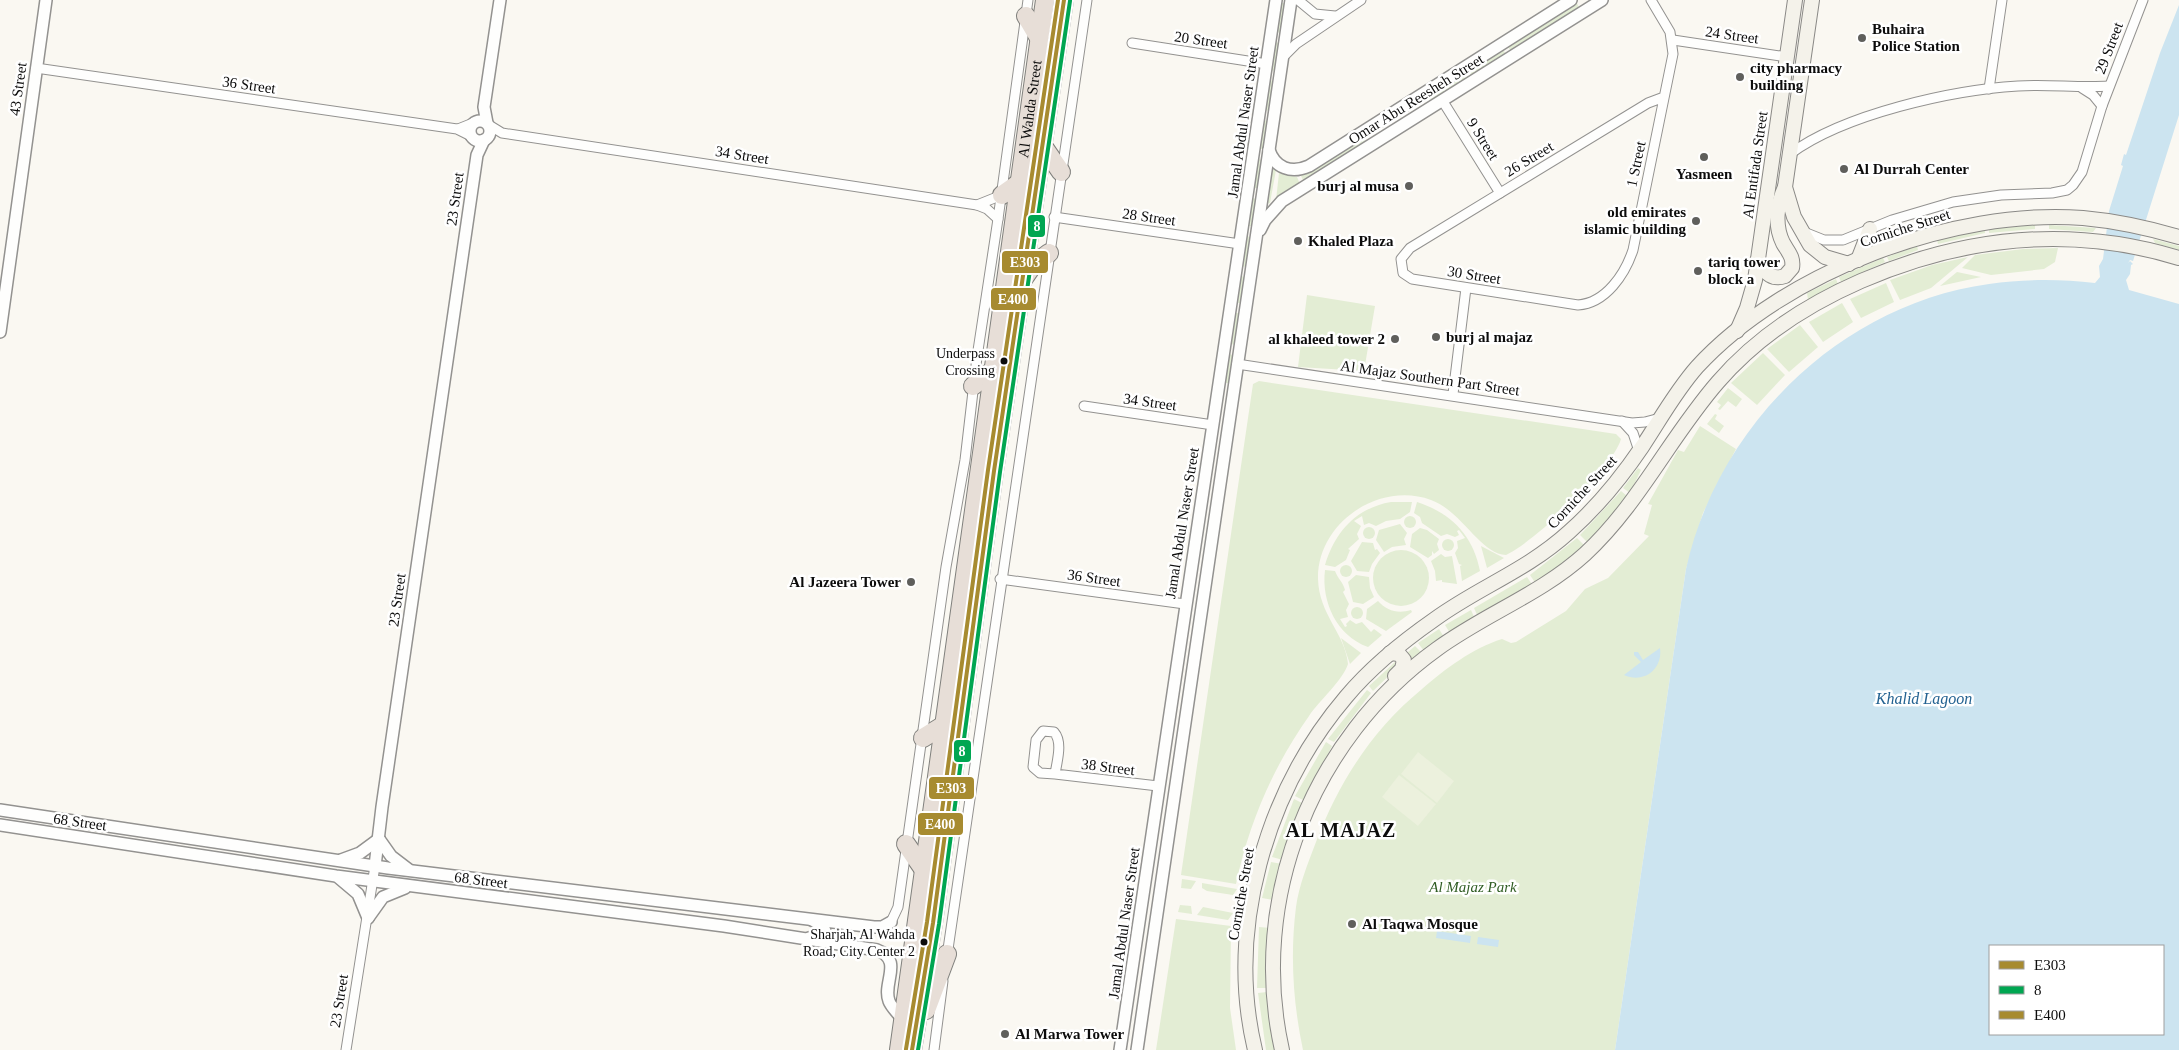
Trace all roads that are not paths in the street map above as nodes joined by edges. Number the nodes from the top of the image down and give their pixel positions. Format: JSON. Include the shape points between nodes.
{"nodes":[{"id":1,"x":46,"y":0,"type":"edge"},
{"id":2,"x":500,"y":0,"type":"edge"},
{"id":3,"x":1045,"y":0,"type":"edge"},
{"id":4,"x":1064,"y":0,"type":"edge"},
{"id":5,"x":1087,"y":0,"type":"edge"},
{"id":6,"x":1276,"y":0,"type":"edge"},
{"id":7,"x":1291,"y":0,"type":"edge"},
{"id":8,"x":1298,"y":0,"type":"edge"},
{"id":9,"x":1362,"y":0,"type":"edge"},
{"id":10,"x":1571,"y":0,"type":"edge"},
{"id":11,"x":1602,"y":0,"type":"edge"},
{"id":12,"x":1651,"y":0,"type":"edge"},
{"id":13,"x":1795,"y":0,"type":"edge"},
{"id":14,"x":1812,"y":0,"type":"edge"},
{"id":15,"x":2002,"y":0,"type":"edge"},
{"id":16,"x":2144,"y":0,"type":"edge"},
{"id":17,"x":1027,"y":8,"type":"edge"},
{"id":18,"x":1335,"y":16,"type":"junction"},
{"id":19,"x":1039,"y":38,"type":"junction"},
{"id":20,"x":1673,"y":40,"type":"junction"},
{"id":21,"x":1132,"y":43,"type":"dead end"},
{"id":22,"x":1787,"y":57,"type":"junction"},
{"id":23,"x":1282,"y":58,"type":"junction"},
{"id":24,"x":1266,"y":64,"type":"junction"},
{"id":25,"x":36,"y":68,"type":"junction"},
{"id":26,"x":2080,"y":86,"type":"junction"},
{"id":27,"x":2109,"y":86,"type":"junction"},
{"id":28,"x":1989,"y":89,"type":"junction"},
{"id":29,"x":1664,"y":97,"type":"junction"},
{"id":30,"x":1415,"y":98,"type":"junction"},
{"id":31,"x":1442,"y":100,"type":"junction"},
{"id":32,"x":2102,"y":106,"type":"junction"},
{"id":33,"x":480,"y":130,"type":"junction"},
{"id":34,"x":1378,"y":141,"type":"junction"},
{"id":35,"x":1042,"y":146,"type":"junction"},
{"id":36,"x":1269,"y":149,"type":"junction"},
{"id":37,"x":1790,"y":154,"type":"junction"},
{"id":38,"x":1061,"y":172,"type":"junction"},
{"id":39,"x":1019,"y":183,"type":"junction"},
{"id":40,"x":1785,"y":186,"type":"junction"},
{"id":41,"x":1500,"y":193,"type":"junction"},
{"id":42,"x":1002,"y":195,"type":"junction"},
{"id":43,"x":977,"y":205,"type":"junction"},
{"id":44,"x":1054,"y":217,"type":"junction"},
{"id":45,"x":998,"y":219,"type":"junction"},
{"id":46,"x":1870,"y":229,"type":"junction"},
{"id":47,"x":1801,"y":232,"type":"junction"},
{"id":48,"x":1256,"y":236,"type":"junction"},
{"id":49,"x":2179,"y":237,"type":"edge"},
{"id":50,"x":1240,"y":244,"type":"junction"},
{"id":51,"x":1410,"y":248,"type":"joint"},
{"id":52,"x":1049,"y":253,"type":"junction"},
{"id":53,"x":2179,"y":258,"type":"edge"},
{"id":54,"x":1757,"y":260,"type":"junction"},
{"id":55,"x":1854,"y":262,"type":"junction"},
{"id":56,"x":1022,"y":281,"type":"junction"},
{"id":57,"x":1466,"y":288,"type":"junction"},
{"id":58,"x":1571,"y":304,"type":"joint"},
{"id":59,"x":1737,"y":331,"type":"junction"},
{"id":60,"x":0,"y":332,"type":"edge"},
{"id":61,"x":1238,"y":364,"type":"junction"},
{"id":62,"x":992,"y":371,"type":"junction"},
{"id":63,"x":973,"y":386,"type":"junction"},
{"id":64,"x":1453,"y":394,"type":"junction"},
{"id":65,"x":1084,"y":406,"type":"dead end"},
{"id":66,"x":1660,"y":418,"type":"junction"},
{"id":67,"x":1619,"y":420,"type":"junction"},
{"id":68,"x":1212,"y":425,"type":"junction"},
{"id":69,"x":1639,"y":451,"type":"junction"},
{"id":70,"x":1222,"y":464,"type":"junction"},
{"id":71,"x":1198,"y":522,"type":"junction"},
{"id":72,"x":1207,"y":565,"type":"junction"},
{"id":73,"x":1000,"y":579,"type":"junction"},
{"id":74,"x":1185,"y":604,"type":"junction"},
{"id":75,"x":1390,"y":653,"type":"junction"},
{"id":76,"x":1378,"y":700,"type":"junction"},
{"id":77,"x":944,"y":724,"type":"junction"},
{"id":78,"x":922,"y":738,"type":"junction"},
{"id":79,"x":1055,"y":774,"type":"junction"},
{"id":80,"x":1158,"y":786,"type":"junction"},
{"id":81,"x":0,"y":810,"type":"edge"},
{"id":82,"x":0,"y":825,"type":"edge"},
{"id":83,"x":379,"y":839,"type":"junction"},
{"id":84,"x":906,"y":844,"type":"junction"},
{"id":85,"x":339,"y":860,"type":"junction"},
{"id":86,"x":375,"y":866,"type":"junction"},
{"id":87,"x":924,"y":870,"type":"junction"},
{"id":88,"x":412,"y":871,"type":"junction"},
{"id":89,"x":336,"y":876,"type":"junction"},
{"id":90,"x":373,"y":881,"type":"junction"},
{"id":91,"x":409,"y":886,"type":"junction"},
{"id":92,"x":550,"y":904,"type":"junction"},
{"id":93,"x":698,"y":907,"type":"junction"},
{"id":94,"x":368,"y":918,"type":"junction"},
{"id":95,"x":809,"y":919,"type":"junction"},
{"id":96,"x":891,"y":922,"type":"joint"},
{"id":97,"x":802,"y":939,"type":"junction"},
{"id":98,"x":947,"y":954,"type":"junction"},
{"id":99,"x":903,"y":1020,"type":"junction"},
{"id":100,"x":913,"y":1043,"type":"edge"},
{"id":101,"x":346,"y":1050,"type":"edge"},
{"id":102,"x":899,"y":1050,"type":"edge"},
{"id":103,"x":934,"y":1050,"type":"edge"},
{"id":104,"x":1120,"y":1050,"type":"edge"},
{"id":105,"x":1137,"y":1050,"type":"edge"},
{"id":106,"x":1255,"y":1050,"type":"edge"},
{"id":107,"x":1282,"y":1050,"type":"edge"}],
"edges":[{"from":1,"to":25,"type":"street","name":"43 Street"},
{"from":2,"to":33,"type":"street"},
{"from":3,"to":19,"type":"highway","name":"Al Wahda Street"},
{"from":4,"to":35,"type":"highway","name":"Al Wahda Street"},
{"from":5,"to":38,"type":"street"},
{"from":6,"to":24,"type":"street","name":"Jamal Abdul Naser Street"},
{"from":7,"to":23,"type":"street","name":"Jamal Abdul Naser Street"},
{"from":8,"to":18,"type":"street","via":[[1315,14]]},
{"from":9,"to":18,"type":"street"},
{"from":10,"to":30,"type":"street","name":"Omar Abu Reesheh Street"},
{"from":11,"to":31,"type":"street","name":"Omar Abu Reesheh Street"},
{"from":12,"to":20,"type":"street"},
{"from":13,"to":22,"type":"main road","name":"Al Entifada Street"},
{"from":14,"to":37,"type":"main road"},
{"from":15,"to":28,"type":"street"},
{"from":16,"to":27,"type":"street","name":"29 Street"},
{"from":17,"to":19,"type":"highway"},
{"from":17,"to":42,"type":"street"},
{"from":18,"to":23,"type":"street"},
{"from":19,"to":39,"type":"highway","name":"Al Wahda Street"},
{"from":20,"to":22,"type":"street","name":"24 Street"},
{"from":20,"to":29,"type":"street","name":"1 Street"},
{"from":21,"to":24,"type":"street","name":"20 Street"},
{"from":22,"to":54,"type":"main road","name":"Al Entifada Street"},
{"from":23,"to":36,"type":"street","name":"Jamal Abdul Naser Street"},
{"from":24,"to":50,"type":"street","name":"Jamal Abdul Naser Street"},
{"from":25,"to":33,"type":"street","name":"36 Street"},
{"from":25,"to":60,"type":"street","name":"43 Street"},
{"from":26,"to":27,"type":"street"},
{"from":26,"to":28,"type":"street"},
{"from":26,"to":32,"type":"street"},
{"from":27,"to":32,"type":"street","name":"29 Street"},
{"from":28,"to":37,"type":"street","via":[[1860,119],[1816,137]]},
{"from":29,"to":41,"type":"street","name":"26 Street","via":[[1648,103]]},
{"from":29,"to":58,"type":"street","name":"1 Street","via":[[1628,263],[1601,298],[1585,305]]},
{"from":30,"to":34,"type":"street","via":[[1409,110],[1377,129]]},
{"from":30,"to":36,"type":"street","name":"Omar Abu Reesheh Street","via":[[1303,168],[1291,170],[1280,166]]},
{"from":31,"to":34,"type":"street","name":"Omar Abu Reesheh Street"},
{"from":31,"to":41,"type":"street","name":"9 Street"},
{"from":32,"to":46,"type":"street","name":"Corniche Street","via":[[2082,172],[2067,190],[1953,202]]},
{"from":33,"to":43,"type":"street","name":"34 Street"},
{"from":33,"to":83,"type":"street","name":"23 Street"},
{"from":34,"to":48,"type":"street","name":"Omar Abu Reesheh Street","via":[[1282,201]]},
{"from":35,"to":38,"type":"highway"},
{"from":35,"to":56,"type":"highway","name":"Al Wahda Street"},
{"from":36,"to":48,"type":"street","name":"Jamal Abdul Naser Street"},
{"from":37,"to":40,"type":"main road"},
{"from":38,"to":44,"type":"street"},
{"from":39,"to":42,"type":"highway"},
{"from":39,"to":62,"type":"highway","name":"Al Wahda Street"},
{"from":40,"to":47,"type":"main road"},
{"from":40,"to":54,"type":"main road","via":[[1779,201],[1778,225],[1781,240],[1792,257],[1792,268],[1785,276],[1774,278]]},
{"from":41,"to":51,"type":"street","name":"26 Street"},
{"from":42,"to":43,"type":"street"},
{"from":42,"to":45,"type":"street"},
{"from":43,"to":45,"type":"street","name":"34 Street"},
{"from":44,"to":50,"type":"street","name":"28 Street"},
{"from":44,"to":52,"type":"street"},
{"from":45,"to":63,"type":"street"},
{"from":46,"to":47,"type":"street","name":"Corniche Street","via":[[1837,241]]},
{"from":46,"to":55,"type":"main road"},
{"from":47,"to":55,"type":"main road","via":[[1820,254]]},
{"from":48,"to":61,"type":"street","name":"Jamal Abdul Naser Street"},
{"from":49,"to":55,"type":"main road","name":"Corniche Street","via":[[2137,226],[2084,218],[2035,218],[1971,225],[1915,239]]},
{"from":50,"to":68,"type":"street","name":"Jamal Abdul Naser Street"},
{"from":51,"to":57,"type":"street","name":"30 Street","via":[[1400,264],[1406,276]]},
{"from":52,"to":56,"type":"highway","via":[[1033,265]]},
{"from":52,"to":73,"type":"street"},
{"from":53,"to":76,"type":"main road","via":[[2124,244],[2082,239],[2002,241],[1936,254],[1846,288],[1787,321],[1751,348],[1719,380],[1622,515],[1582,557],[1535,592],[1474,624],[1436,649]]},
{"from":54,"to":59,"type":"main road","name":"Al Entifada Street","via":[[1752,289]]},
{"from":55,"to":59,"type":"main road","name":"Corniche Street","via":[[1781,300]]},
{"from":56,"to":100,"type":"highway","name":"Al Wahda Street","via":[[933,923]]},
{"from":57,"to":58,"type":"street","name":"30 Street"},
{"from":57,"to":64,"type":"street"},
{"from":59,"to":66,"type":"main road","name":"Corniche Street","via":[[1697,367]]},
{"from":61,"to":64,"type":"street","name":"Al Majaz Southern Part Street"},
{"from":61,"to":70,"type":"street","name":"Jamal Abdul Naser Street"},
{"from":62,"to":63,"type":"highway"},
{"from":62,"to":77,"type":"highway","name":"Al Wahda Street"},
{"from":63,"to":78,"type":"street","via":[[965,460]]},
{"from":64,"to":67,"type":"street","name":"Al Majaz Southern Part Street"},
{"from":65,"to":68,"type":"street","name":"34 Street"},
{"from":66,"to":67,"type":"street","name":"Al Majaz Southern Part Street","via":[[1638,423]]},
{"from":66,"to":69,"type":"main road","name":"Corniche Street"},
{"from":67,"to":69,"type":"street","via":[[1633,433]]},
{"from":68,"to":70,"type":"street","via":[[1218,430],[1215,462]]},
{"from":68,"to":71,"type":"street","name":"Jamal Abdul Naser Street"},
{"from":69,"to":75,"type":"main road","name":"Corniche Street","via":[[1598,502],[1556,544],[1516,572],[1447,610]]},
{"from":70,"to":72,"type":"street","name":"Jamal Abdul Naser Street"},
{"from":71,"to":72,"type":"street","via":[[1205,526],[1203,558]]},
{"from":71,"to":74,"type":"street","name":"Jamal Abdul Naser Street"},
{"from":72,"to":105,"type":"street","name":"Jamal Abdul Naser Street"},
{"from":73,"to":74,"type":"street","name":"36 Street"},
{"from":73,"to":98,"type":"street"},
{"from":74,"to":80,"type":"street","name":"Jamal Abdul Naser Street"},
{"from":75,"to":76,"type":"main road","via":[[1402,656],[1405,663],[1381,689]]},
{"from":75,"to":106,"type":"main road","name":"Corniche Street","via":[[1345,698],[1320,732],[1294,776],[1272,826],[1257,877],[1248,948],[1248,996]]},
{"from":76,"to":107,"type":"main road","via":[[1349,735],[1323,776],[1302,818],[1286,868],[1272,953],[1274,1001]]},
{"from":77,"to":78,"type":"highway"},
{"from":77,"to":87,"type":"highway","name":"Al Wahda Street"},
{"from":78,"to":84,"type":"street"},
{"from":79,"to":79,"type":"street","name":"38 Street","via":[[1058,736],[1054,732],[1043,731],[1036,740],[1033,767],[1040,773]]},
{"from":79,"to":80,"type":"street","name":"38 Street"},
{"from":80,"to":104,"type":"street","name":"Jamal Abdul Naser Street"},
{"from":81,"to":85,"type":"street","name":"68 Street"},
{"from":82,"to":89,"type":"street","name":"68 Street"},
{"from":83,"to":85,"type":"street","via":[[360,853]]},
{"from":83,"to":86,"type":"street","name":"23 Street"},
{"from":83,"to":88,"type":"street","via":[[391,856]]},
{"from":84,"to":87,"type":"highway"},
{"from":84,"to":96,"type":"street","via":[[898,907]]},
{"from":85,"to":86,"type":"street","name":"68 Street"},
{"from":86,"to":88,"type":"street","name":"68 Street"},
{"from":86,"to":90,"type":"street","name":"23 Street"},
{"from":87,"to":99,"type":"highway","name":"Al Wahda Street"},
{"from":88,"to":93,"type":"street","name":"68 Street"},
{"from":89,"to":90,"type":"street","name":"68 Street"},
{"from":89,"to":94,"type":"street","via":[[358,894]]},
{"from":90,"to":91,"type":"street","name":"68 Street"},
{"from":90,"to":94,"type":"street","name":"23 Street"},
{"from":91,"to":92,"type":"street","name":"68 Street"},
{"from":91,"to":94,"type":"street","via":[[383,897]]},
{"from":92,"to":93,"type":"street","via":[[570,897],[677,912]]},
{"from":92,"to":97,"type":"street","name":"68 Street"},
{"from":93,"to":95,"type":"street","name":"68 Street"},
{"from":94,"to":101,"type":"street","name":"23 Street"},
{"from":95,"to":96,"type":"street","name":"68 Street","via":[[874,928]]},
{"from":95,"to":97,"type":"street","via":[[821,925],[824,932],[821,936]]},
{"from":97,"to":99,"type":"street","name":"68 Street","via":[[877,950],[885,955],[891,970],[889,1001]]},
{"from":98,"to":100,"type":"highway"},
{"from":98,"to":103,"type":"street"},
{"from":99,"to":102,"type":"highway","name":"Al Wahda Street"}]}
